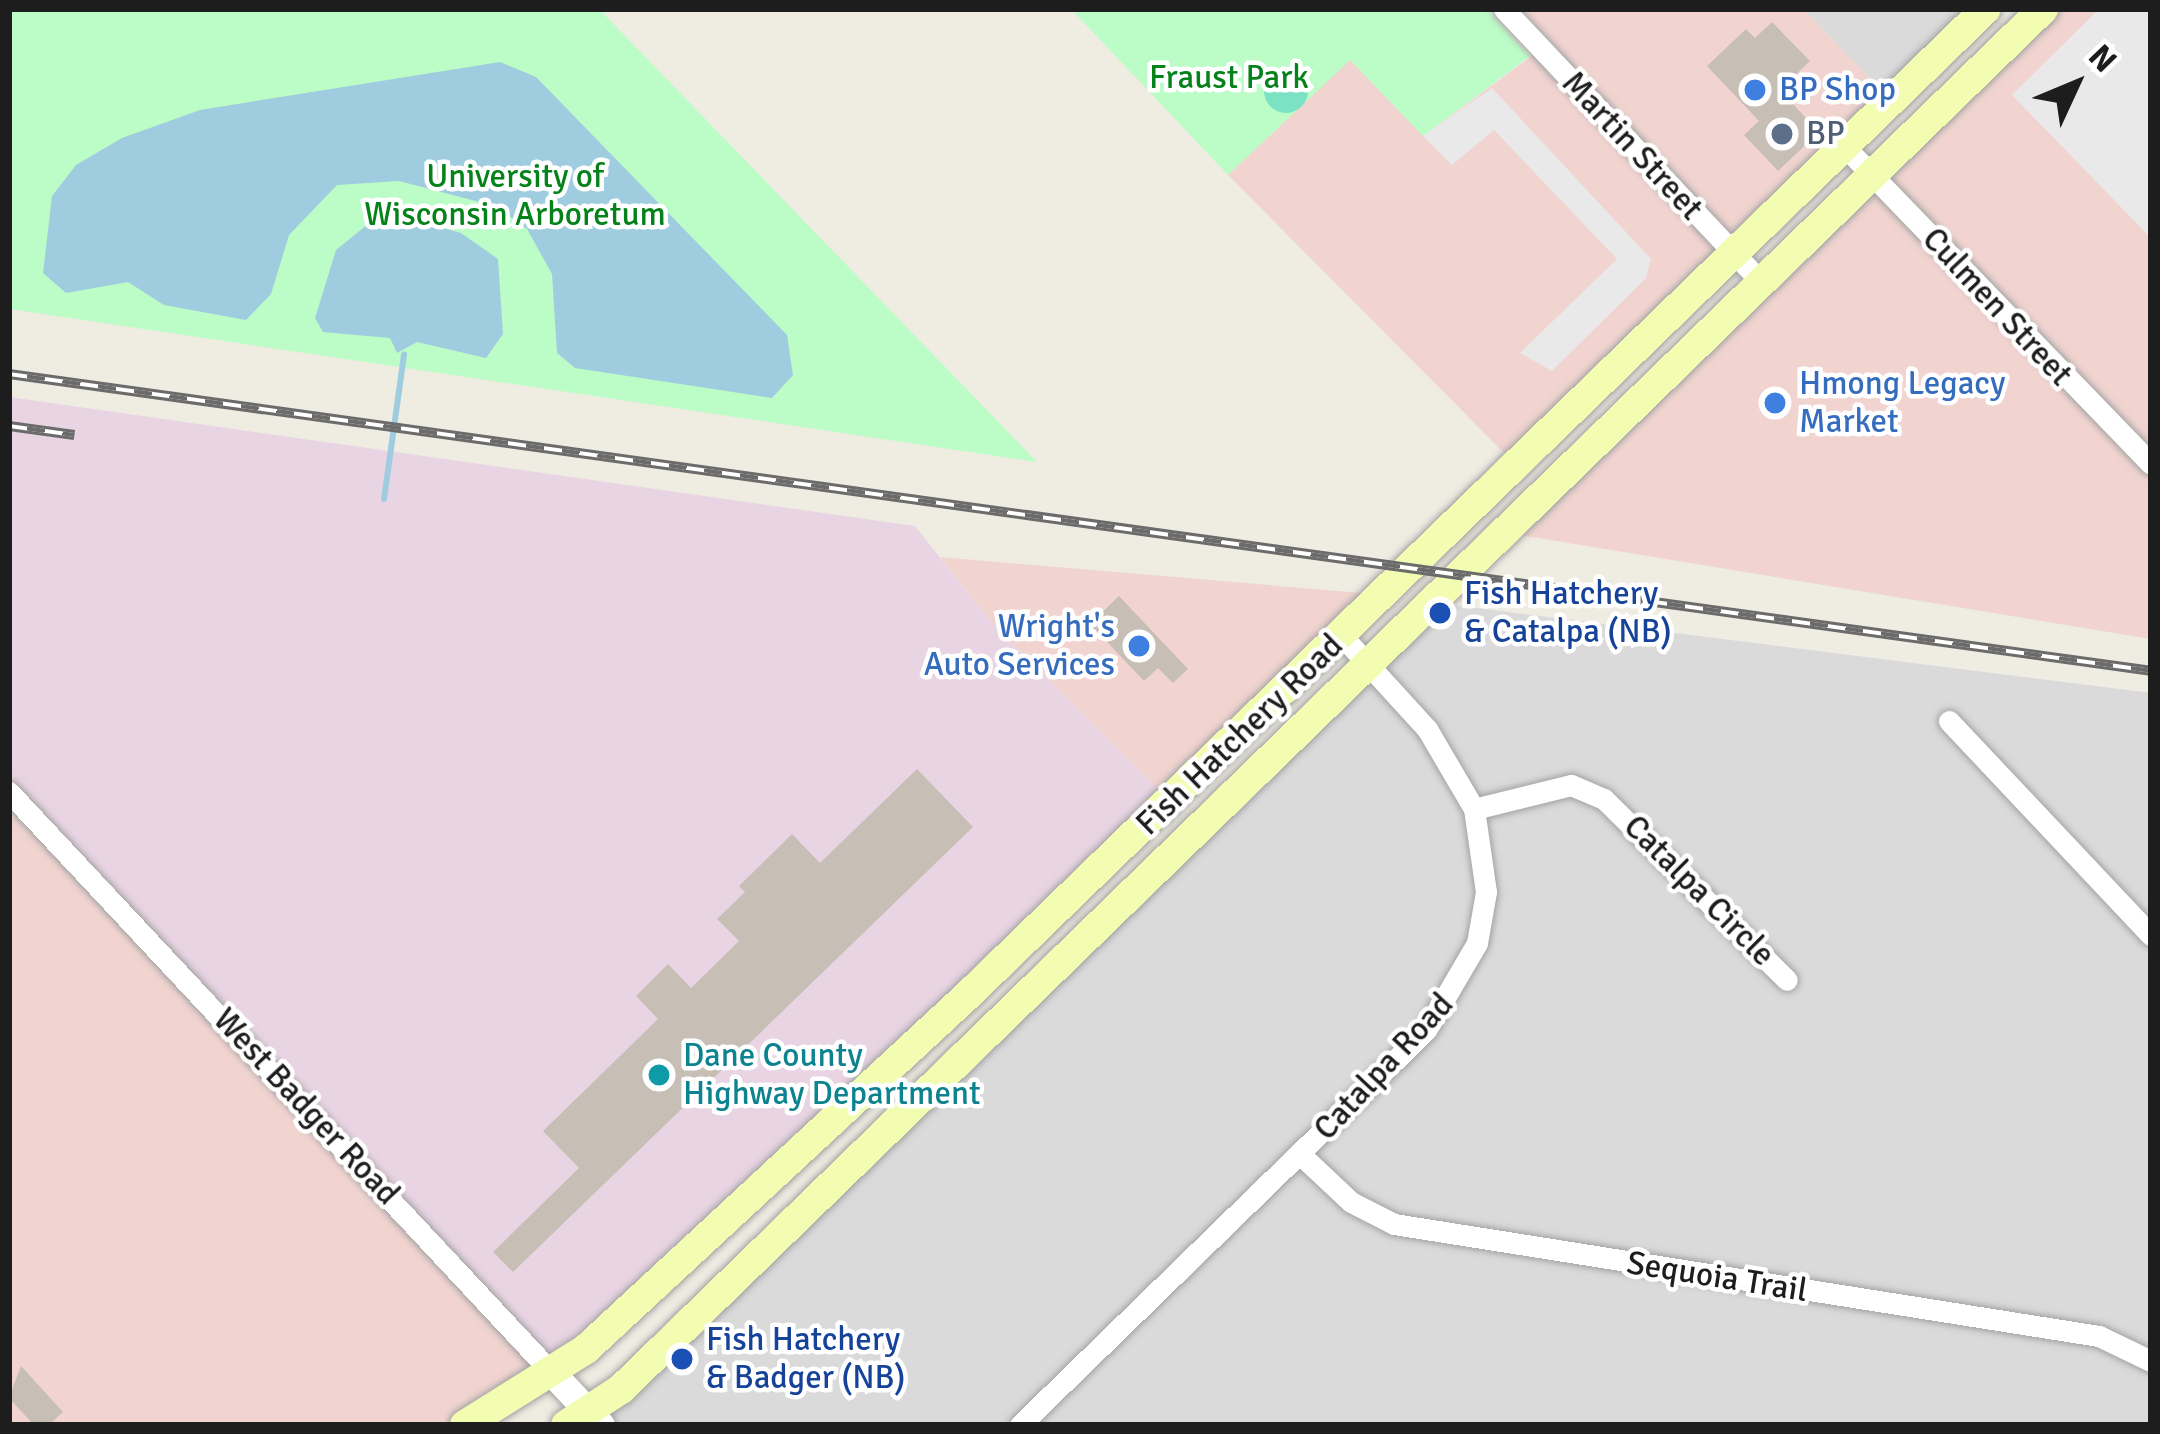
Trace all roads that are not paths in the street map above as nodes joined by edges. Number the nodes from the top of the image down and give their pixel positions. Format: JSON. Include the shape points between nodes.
{"nodes":[{"id":1,"x":1504,"y":9,"type":"edge"},
{"id":2,"x":1986,"y":9,"type":"edge"},
{"id":3,"x":2042,"y":9,"type":"edge"},
{"id":4,"x":1846,"y":148,"type":"junction"},
{"id":5,"x":1870,"y":175,"type":"junction"},
{"id":6,"x":1735,"y":255,"type":"junction"},
{"id":7,"x":1760,"y":281,"type":"junction"},
{"id":8,"x":2151,"y":464,"type":"edge"},
{"id":9,"x":1343,"y":637,"type":"junction"},
{"id":10,"x":1367,"y":663,"type":"junction"},
{"id":11,"x":1949,"y":721,"type":"dead end"},
{"id":12,"x":9,"y":791,"type":"edge"},
{"id":13,"x":1474,"y":809,"type":"junction"},
{"id":14,"x":2151,"y":935,"type":"edge"},
{"id":15,"x":1787,"y":980,"type":"dead end"},
{"id":16,"x":1301,"y":1156,"type":"junction"},
{"id":17,"x":2151,"y":1361,"type":"edge"},
{"id":18,"x":553,"y":1374,"type":"junction"},
{"id":19,"x":585,"y":1420,"type":"edge"},
{"id":20,"x":465,"y":1425,"type":"edge"},
{"id":21,"x":1020,"y":1425,"type":"edge"}],
"edges":[{"from":1,"to":6,"type":"street","name":"Martin Street"},
{"from":2,"to":4,"type":"main road","name":"Fish Hatchery Road"},
{"from":3,"to":5,"type":"main road","name":"Fish Hatchery Road"},
{"from":4,"to":5,"type":"street","name":"Culmen Street"},
{"from":4,"to":6,"type":"main road","name":"Fish Hatchery Road"},
{"from":5,"to":7,"type":"main road","name":"Fish Hatchery Road"},
{"from":5,"to":8,"type":"street","name":"Culmen Street"},
{"from":6,"to":7,"type":"street","name":"Martin Street"},
{"from":6,"to":9,"type":"main road","name":"Fish Hatchery Road"},
{"from":7,"to":10,"type":"main road","name":"Fish Hatchery Road"},
{"from":9,"to":10,"type":"street","name":"Catalpa Road"},
{"from":9,"to":18,"type":"main road","name":"Fish Hatchery Road"},
{"from":10,"to":13,"type":"street","name":"Catalpa Road","via":[[1427,729]]},
{"from":10,"to":19,"type":"main road","name":"Fish Hatchery Road"},
{"from":11,"to":14,"type":"street"},
{"from":12,"to":18,"type":"street","name":"West Badger Road"},
{"from":13,"to":15,"type":"street","name":"Catalpa Circle","via":[[1571,785],[1604,799]]},
{"from":13,"to":16,"type":"street","name":"Catalpa Road","via":[[1486,892],[1457,988]]},
{"from":16,"to":17,"type":"street","name":"Sequoia Trail","via":[[1351,1202],[1394,1225],[2099,1336]]},
{"from":16,"to":21,"type":"street","name":"Catalpa Road"},
{"from":18,"to":19,"type":"street","name":"West Badger Road"},
{"from":18,"to":20,"type":"main road","name":"Fish Hatchery Road"}]}
